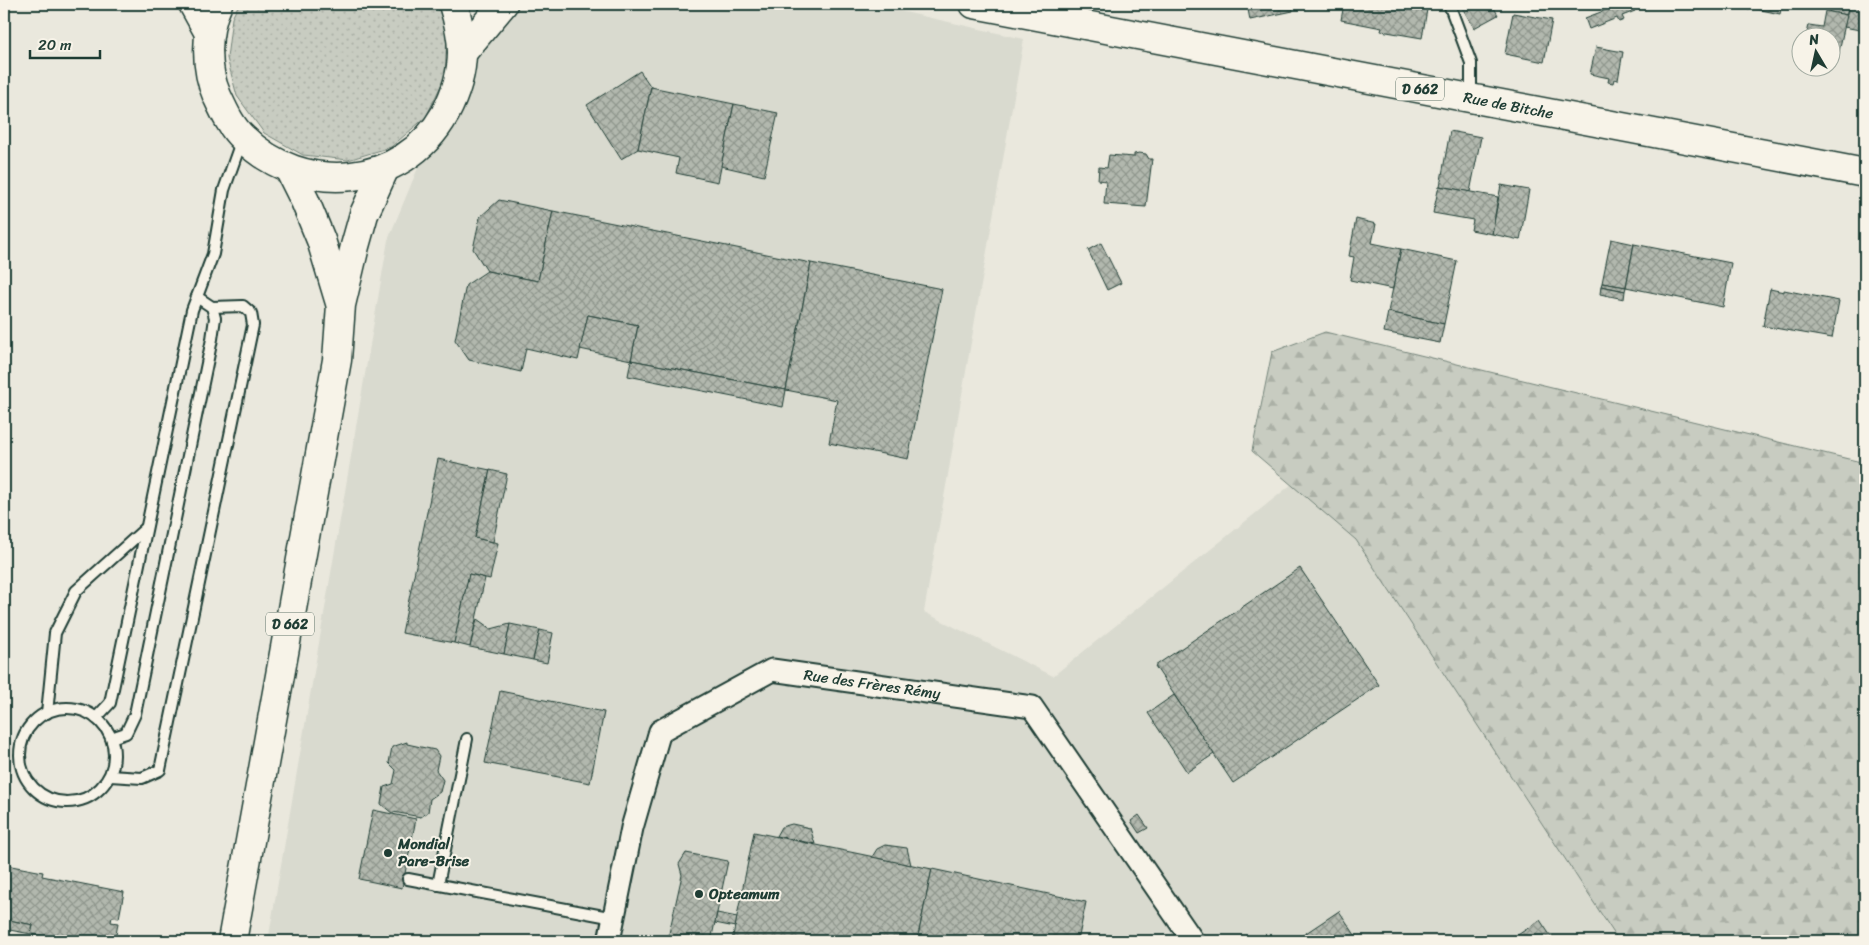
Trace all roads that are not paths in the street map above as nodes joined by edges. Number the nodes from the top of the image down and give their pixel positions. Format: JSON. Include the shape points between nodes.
{"nodes":[{"id":1,"x":193,"y":4,"type":"edge"},
{"id":2,"x":218,"y":4,"type":"edge"},
{"id":3,"x":453,"y":4,"type":"edge"},
{"id":4,"x":503,"y":4,"type":"edge"},
{"id":5,"x":974,"y":4,"type":"edge"},
{"id":6,"x":1449,"y":4,"type":"edge"},
{"id":7,"x":210,"y":33,"type":"junction"},
{"id":8,"x":462,"y":53,"type":"junction"},
{"id":9,"x":1470,"y":98,"type":"junction"},
{"id":10,"x":242,"y":138,"type":"junction"},
{"id":11,"x":385,"y":168,"type":"junction"},
{"id":12,"x":289,"y":169,"type":"junction"},
{"id":13,"x":1865,"y":173,"type":"edge"},
{"id":14,"x":197,"y":297,"type":"junction"},
{"id":15,"x":341,"y":305,"type":"junction"},
{"id":16,"x":212,"y":307,"type":"junction"},
{"id":17,"x":146,"y":528,"type":"junction"},
{"id":18,"x":47,"y":713,"type":"junction"},
{"id":19,"x":96,"y":718,"type":"junction"},
{"id":20,"x":111,"y":738,"type":"junction"},
{"id":21,"x":467,"y":739,"type":"dead end"},
{"id":22,"x":110,"y":776,"type":"junction"},
{"id":23,"x":408,"y":879,"type":"dead end"},
{"id":24,"x":438,"y":885,"type":"junction"},
{"id":25,"x":614,"y":918,"type":"junction"},
{"id":26,"x":232,"y":941,"type":"edge"},
{"id":27,"x":609,"y":941,"type":"edge"},
{"id":28,"x":1193,"y":941,"type":"edge"}],
"edges":[{"from":1,"to":7,"type":"main road"},
{"from":2,"to":7,"type":"main road"},
{"from":3,"to":8,"type":"main road","via":[[460,28]]},
{"from":4,"to":8,"type":"main road"},
{"from":5,"to":9,"type":"main road","name":"Rue de Bitche","number":"D 662"},
{"from":6,"to":9,"type":"lane","via":[[1471,63]]},
{"from":7,"to":10,"type":"main road","via":[[209,61],[214,89],[225,115]]},
{"from":8,"to":11,"type":"main road","via":[[452,100],[440,122],[419,146]]},
{"from":9,"to":13,"type":"main road","name":"Rue de Bitche","number":"D 662"},
{"from":10,"to":12,"type":"main road","via":[[264,156]]},
{"from":10,"to":14,"type":"lane","via":[[224,190],[213,254]]},
{"from":11,"to":12,"type":"main road","via":[[337,178],[312,176]]},
{"from":11,"to":15,"type":"main road","number":"D 662","via":[[364,214]]},
{"from":12,"to":15,"type":"main road","number":"D 662","via":[[321,240]]},
{"from":14,"to":16,"type":"lane"},
{"from":14,"to":17,"type":"lane"},
{"from":15,"to":26,"type":"main road","number":"D 662","via":[[337,360]]},
{"from":16,"to":20,"type":"lane","via":[[215,318],[212,339],[135,714],[126,732]]},
{"from":16,"to":22,"type":"lane","via":[[243,306],[250,313],[253,325],[160,770],[142,778]]},
{"from":17,"to":18,"type":"lane","via":[[76,591],[55,633]]},
{"from":17,"to":19,"type":"lane","via":[[110,703]]},
{"from":18,"to":19,"type":"lane","via":[[72,708]]},
{"from":18,"to":22,"type":"lane","via":[[27,730],[20,755],[27,780],[36,791],[63,802],[77,801],[91,796]]},
{"from":19,"to":20,"type":"lane"},
{"from":20,"to":22,"type":"lane","via":[[114,764]]},
{"from":21,"to":24,"type":"lane"},
{"from":23,"to":24,"type":"lane"},
{"from":24,"to":25,"type":"lane"},
{"from":25,"to":27,"type":"street","name":"Rue des Frères Rémy"},
{"from":25,"to":28,"type":"street","name":"Rue des Frères Rémy","via":[[632,828],[660,731],[772,670],[1032,707]]}]}
